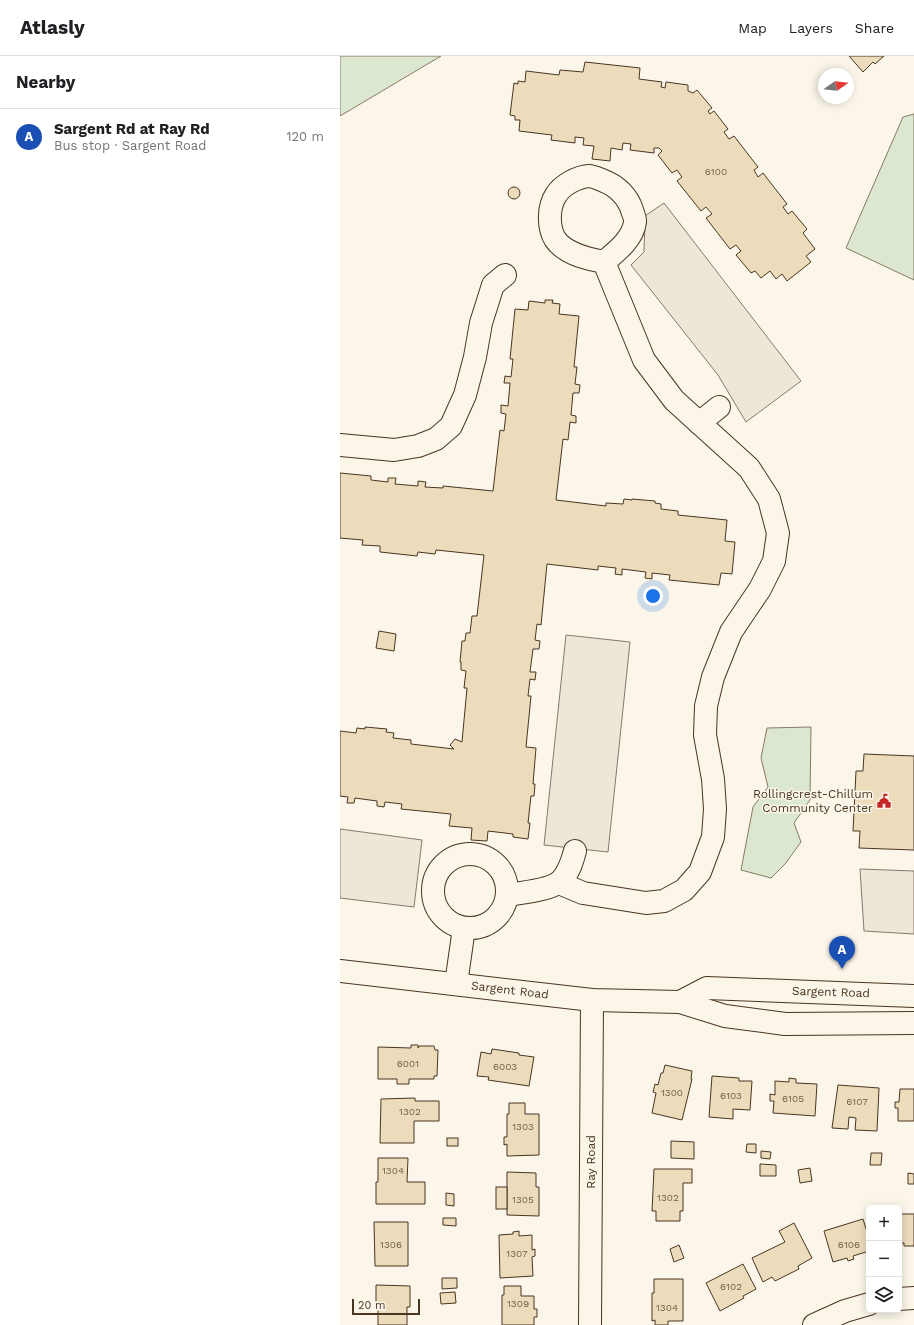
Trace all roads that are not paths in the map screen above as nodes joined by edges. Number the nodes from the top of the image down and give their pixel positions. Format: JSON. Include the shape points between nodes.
{"nodes":[{"id":1,"x":604,"y":262,"type":"dead end"},
{"id":2,"x":505,"y":275,"type":"dead end"},
{"id":3,"x":720,"y":407,"type":"dead end"},
{"id":4,"x":699,"y":423,"type":"junction"},
{"id":5,"x":340,"y":444,"type":"edge"},
{"id":6,"x":575,"y":851,"type":"dead end"},
{"id":7,"x":559,"y":883,"type":"junction"},
{"id":8,"x":507,"y":895,"type":"junction"},
{"id":9,"x":464,"y":928,"type":"junction"},
{"id":10,"x":340,"y":971,"type":"edge"},
{"id":11,"x":456,"y":984,"type":"junction"},
{"id":12,"x":914,"y":996,"type":"edge"},
{"id":13,"x":592,"y":1000,"type":"junction"},
{"id":14,"x":680,"y":1002,"type":"junction"},
{"id":15,"x":914,"y":1023,"type":"edge"},
{"id":16,"x":914,"y":1298,"type":"edge"},
{"id":17,"x":902,"y":1299,"type":"edge"},
{"id":18,"x":866,"y":1305,"type":"edge"},
{"id":19,"x":590,"y":1325,"type":"edge"},
{"id":20,"x":814,"y":1325,"type":"edge"}],
"edges":[{"from":1,"to":4,"type":"main road","via":[[644,360],[674,400]]},
{"from":2,"to":5,"type":"main road","via":[[493,285],[464,395],[451,426],[436,439],[418,446],[394,450]]},
{"from":3,"to":4,"type":"main road"},
{"from":4,"to":7,"type":"main road","via":[[749,468],[769,499],[778,533],[774,561],[760,589],[731,632],[713,677],[706,706],[705,735],[715,809],[713,837],[700,872],[684,890],[664,901],[646,903],[583,893]]},
{"from":6,"to":7,"type":"main road","via":[[569,869]]},
{"from":7,"to":8,"type":"main road"},
{"from":8,"to":9,"type":"main road","via":[[504,907],[497,917],[476,928]]},
{"from":8,"to":9,"type":"main road","via":[[506,882],[501,871],[482,856],[457,856],[446,863],[438,872],[433,884],[436,907],[452,924]]},
{"from":9,"to":11,"type":"main road"},
{"from":10,"to":11,"type":"main road","name":"Sargent Road"},
{"from":11,"to":13,"type":"main road","name":"Sargent Road"},
{"from":12,"to":14,"type":"main road","name":"Sargent Road","via":[[707,988]]},
{"from":13,"to":14,"type":"main road","name":"Sargent Road"},
{"from":13,"to":19,"type":"main road","name":"Ray Road"},
{"from":14,"to":15,"type":"main road","name":"Sargent Road","via":[[725,1016],[785,1024]]},
{"from":16,"to":17,"type":"main road"},
{"from":18,"to":20,"type":"main road"}]}
